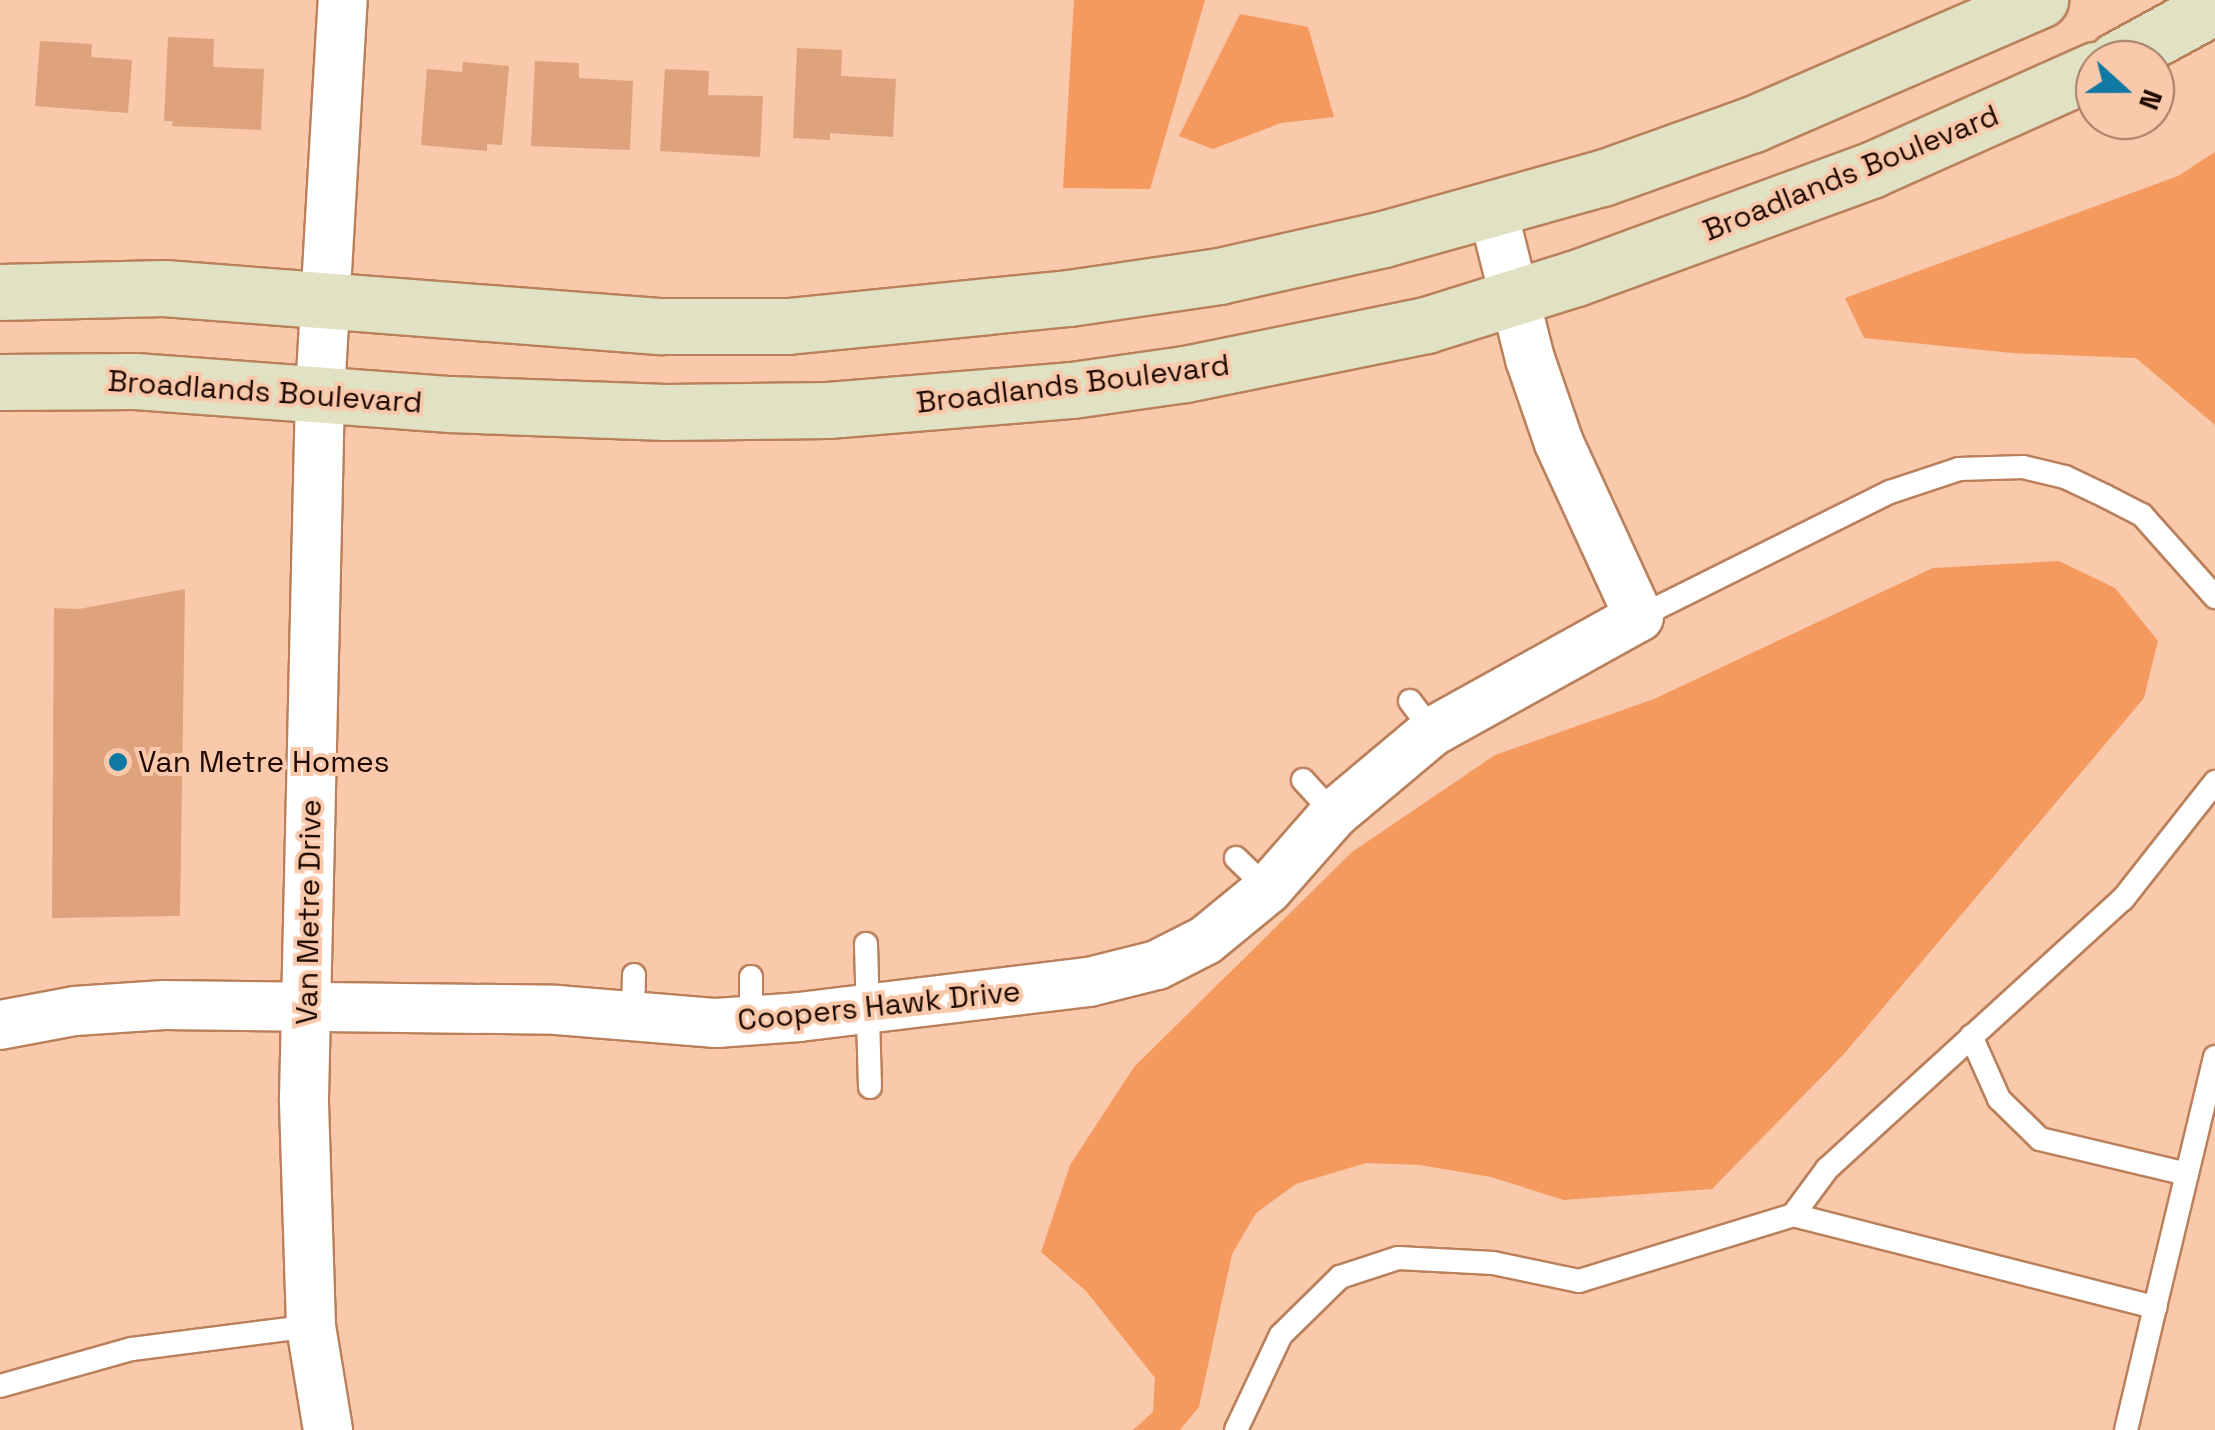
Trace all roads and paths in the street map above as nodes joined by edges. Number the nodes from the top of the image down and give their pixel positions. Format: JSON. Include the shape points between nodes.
{"nodes":[{"id":1,"x":343,"y":0,"type":"edge"},
{"id":2,"x":2040,"y":0,"type":"edge"},
{"id":3,"x":2215,"y":6,"type":"edge"},
{"id":4,"x":2153,"y":40,"type":"edge"},
{"id":5,"x":2075,"y":79,"type":"edge"},
{"id":6,"x":1492,"y":208,"type":"junction"},
{"id":7,"x":0,"y":292,"type":"edge"},
{"id":8,"x":1513,"y":298,"type":"junction"},
{"id":9,"x":325,"y":301,"type":"junction"},
{"id":10,"x":0,"y":382,"type":"edge"},
{"id":11,"x":320,"y":393,"type":"junction"},
{"id":12,"x":2215,"y":596,"type":"edge"},
{"id":13,"x":1638,"y":617,"type":"junction"},
{"id":14,"x":2215,"y":782,"type":"edge"},
{"id":15,"x":866,"y":944,"type":"dead end"},
{"id":16,"x":306,"y":1008,"type":"junction"},
{"id":17,"x":868,"y":1010,"type":"junction"},
{"id":18,"x":0,"y":1025,"type":"edge"},
{"id":19,"x":1970,"y":1036,"type":"junction"},
{"id":20,"x":2215,"y":1057,"type":"edge"},
{"id":21,"x":870,"y":1087,"type":"dead end"},
{"id":22,"x":2187,"y":1174,"type":"junction"},
{"id":23,"x":1793,"y":1216,"type":"junction"},
{"id":24,"x":2155,"y":1307,"type":"junction"},
{"id":25,"x":311,"y":1326,"type":"junction"},
{"id":26,"x":0,"y":1386,"type":"edge"},
{"id":27,"x":328,"y":1430,"type":"edge"},
{"id":28,"x":1236,"y":1430,"type":"edge"},
{"id":29,"x":2126,"y":1430,"type":"edge"}],
"edges":[{"from":1,"to":9,"type":"street","name":"Van Metre Drive"},
{"from":2,"to":6,"type":"main road","via":[[1753,124],[1602,178]]},
{"from":3,"to":4,"type":"main road"},
{"from":5,"to":8,"type":"main road","name":"Broadlands Boulevard","via":[[1870,170]]},
{"from":6,"to":8,"type":"street"},
{"from":6,"to":9,"type":"main road","via":[[1219,276],[788,326],[662,326]]},
{"from":7,"to":9,"type":"main road","via":[[164,288]]},
{"from":8,"to":11,"type":"main road","name":"Broadlands Boulevard","via":[[1296,354],[1072,390],[938,402],[666,412]]},
{"from":8,"to":13,"type":"street","via":[[1559,443]]},
{"from":9,"to":11,"type":"street","name":"Van Metre Drive"},
{"from":10,"to":11,"type":"main road","name":"Broadlands Boulevard","via":[[135,381]]},
{"from":11,"to":16,"type":"street","name":"Van Metre Drive"},
{"from":12,"to":13,"type":"lane","via":[[2142,515],[2105,496],[2023,467],[1959,469],[1890,492]]},
{"from":13,"to":17,"type":"street","name":"Coopers Hawk Drive","via":[[1422,716],[1319,797],[1206,940],[1157,965],[1089,982]]},
{"from":14,"to":19,"type":"lane","via":[[2123,899]]},
{"from":15,"to":17,"type":"lane"},
{"from":16,"to":17,"type":"street","name":"Coopers Hawk Drive","via":[[557,1010],[634,995],[716,1023],[751,999]]},
{"from":16,"to":18,"type":"street","name":"Coopers Hawk Drive","via":[[128,1007]]},
{"from":16,"to":25,"type":"street","name":"Van Metre Drive"},
{"from":17,"to":21,"type":"lane"},
{"from":19,"to":22,"type":"lane","via":[[1999,1099],[2040,1139]]},
{"from":19,"to":23,"type":"lane","via":[[1827,1169]]},
{"from":20,"to":22,"type":"lane"},
{"from":22,"to":24,"type":"lane"},
{"from":23,"to":24,"type":"lane"},
{"from":23,"to":28,"type":"lane","via":[[1579,1281],[1493,1264],[1398,1258],[1340,1277],[1280,1335]]},
{"from":24,"to":29,"type":"lane"},
{"from":25,"to":26,"type":"lane","via":[[132,1349]]},
{"from":25,"to":27,"type":"street","name":"Van Metre Drive"}]}
